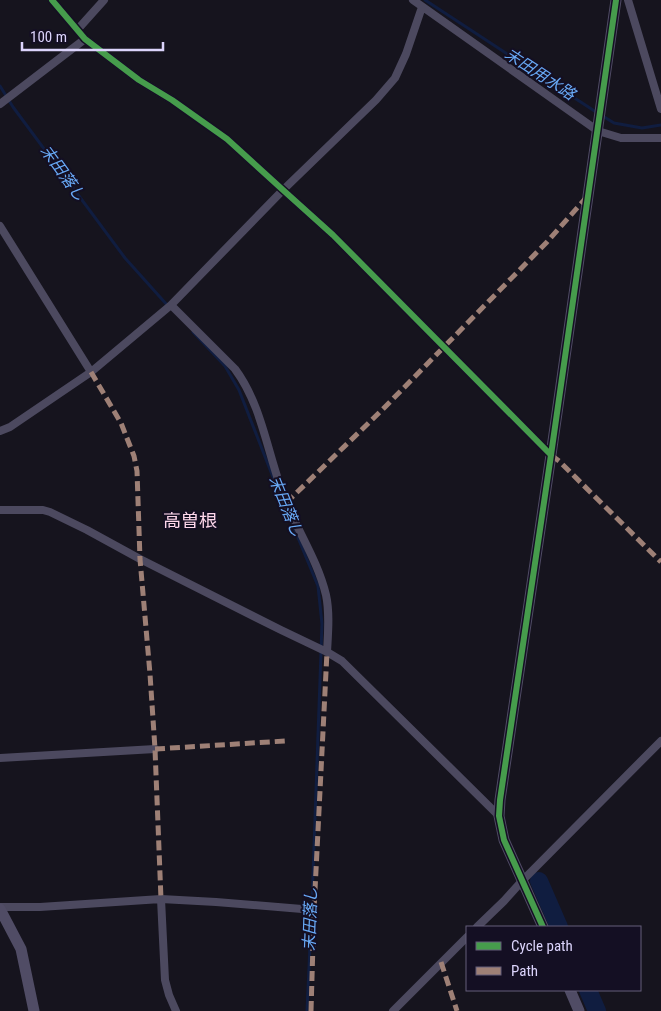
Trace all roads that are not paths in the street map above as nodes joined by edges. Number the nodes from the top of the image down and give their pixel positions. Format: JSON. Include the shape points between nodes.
{"nodes":[{"id":1,"x":52,"y":0,"type":"edge"},
{"id":2,"x":104,"y":0,"type":"edge"},
{"id":3,"x":412,"y":0,"type":"edge"},
{"id":4,"x":616,"y":0,"type":"edge"},
{"id":5,"x":628,"y":0,"type":"edge"},
{"id":6,"x":422,"y":8,"type":"junction"},
{"id":7,"x":78,"y":30,"type":"junction"},
{"id":8,"x":85,"y":39,"type":"junction"},
{"id":9,"x":0,"y":104,"type":"edge"},
{"id":10,"x":661,"y":109,"type":"edge"},
{"id":11,"x":598,"y":131,"type":"junction"},
{"id":12,"x":661,"y":138,"type":"edge"},
{"id":13,"x":283,"y":190,"type":"junction"},
{"id":14,"x":0,"y":226,"type":"edge"},
{"id":15,"x":172,"y":305,"type":"junction"},
{"id":16,"x":91,"y":372,"type":"junction"},
{"id":17,"x":0,"y":431,"type":"edge"},
{"id":18,"x":551,"y":455,"type":"junction"},
{"id":19,"x":0,"y":510,"type":"edge"},
{"id":20,"x":327,"y":652,"type":"junction"},
{"id":21,"x":661,"y":741,"type":"edge"},
{"id":22,"x":155,"y":749,"type":"dead end"},
{"id":23,"x":0,"y":758,"type":"edge"},
{"id":24,"x":499,"y":816,"type":"junction"},
{"id":25,"x":522,"y":881,"type":"junction"},
{"id":26,"x":161,"y":899,"type":"junction"},
{"id":27,"x":0,"y":908,"type":"edge"},
{"id":28,"x":314,"y":910,"type":"dead end"},
{"id":29,"x":478,"y":926,"type":"edge"},
{"id":30,"x":543,"y":926,"type":"edge"},
{"id":31,"x":466,"y":938,"type":"edge"},
{"id":32,"x":570,"y":991,"type":"edge"},
{"id":33,"x":34,"y":1011,"type":"edge"},
{"id":34,"x":176,"y":1011,"type":"edge"},
{"id":35,"x":393,"y":1011,"type":"edge"},
{"id":36,"x":579,"y":1011,"type":"edge"}],
"edges":[{"from":1,"to":7,"type":"street"},
{"from":2,"to":7,"type":"street"},
{"from":3,"to":6,"type":"street"},
{"from":4,"to":11,"type":"street"},
{"from":5,"to":10,"type":"street"},
{"from":6,"to":11,"type":"street"},
{"from":6,"to":13,"type":"street","via":[[395,78]]},
{"from":7,"to":8,"type":"street"},
{"from":8,"to":9,"type":"street"},
{"from":8,"to":13,"type":"street","via":[[227,139]]},
{"from":11,"to":12,"type":"street","via":[[621,138]]},
{"from":11,"to":18,"type":"street"},
{"from":13,"to":15,"type":"street"},
{"from":13,"to":18,"type":"street","via":[[334,236]]},
{"from":14,"to":16,"type":"street"},
{"from":15,"to":16,"type":"street"},
{"from":15,"to":20,"type":"street","via":[[235,369],[251,396],[286,503],[319,571],[326,597]]},
{"from":16,"to":17,"type":"street"},
{"from":18,"to":24,"type":"street"},
{"from":19,"to":20,"type":"street","via":[[50,512]]},
{"from":20,"to":24,"type":"street","via":[[342,661]]},
{"from":21,"to":25,"type":"street"},
{"from":22,"to":23,"type":"street"},
{"from":24,"to":25,"type":"street","via":[[504,840]]},
{"from":25,"to":29,"type":"street"},
{"from":25,"to":30,"type":"street"},
{"from":26,"to":27,"type":"street"},
{"from":26,"to":28,"type":"street"},
{"from":26,"to":34,"type":"street","via":[[165,980]]},
{"from":27,"to":33,"type":"street","via":[[20,949]]},
{"from":31,"to":35,"type":"street"},
{"from":32,"to":36,"type":"street"}]}
